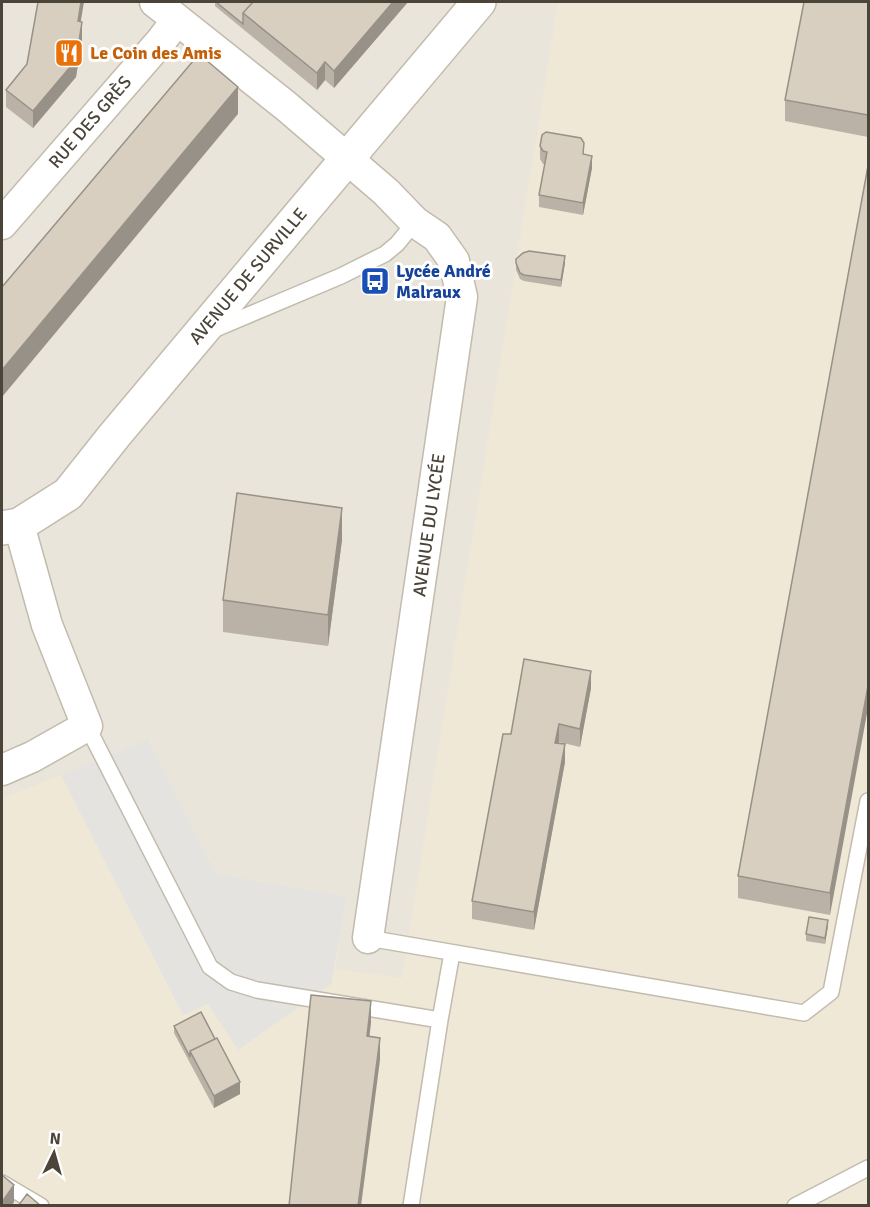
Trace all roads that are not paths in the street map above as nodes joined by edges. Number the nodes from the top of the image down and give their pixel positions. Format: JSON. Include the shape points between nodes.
{"nodes":[{"id":1,"x":479,"y":2,"type":"edge"},
{"id":2,"x":166,"y":11,"type":"edge"},
{"id":3,"x":347,"y":159,"type":"junction"},
{"id":4,"x":415,"y":222,"type":"junction"},
{"id":5,"x":2,"y":224,"type":"edge"},
{"id":6,"x":196,"y":337,"type":"junction"},
{"id":7,"x":10,"y":526,"type":"edge"},
{"id":8,"x":87,"y":726,"type":"junction"},
{"id":9,"x":2,"y":770,"type":"edge"},
{"id":10,"x":868,"y":801,"type":"edge"},
{"id":11,"x":368,"y":938,"type":"joint"},
{"id":12,"x":452,"y":953,"type":"junction"},
{"id":13,"x":440,"y":1020,"type":"junction"},
{"id":14,"x":868,"y":1168,"type":"edge"},
{"id":15,"x":2,"y":1183,"type":"edge"},
{"id":16,"x":41,"y":1206,"type":"edge"},
{"id":17,"x":411,"y":1206,"type":"edge"},
{"id":18,"x":795,"y":1206,"type":"edge"}],
"edges":[{"from":1,"to":3,"type":"street","name":"AVENUE DE SURVILLE"},
{"from":2,"to":3,"type":"street","name":"AVENUE DU LYCÉE"},
{"from":2,"to":5,"type":"street","name":"RUE DES GRÈS","via":[[161,41]]},
{"from":3,"to":4,"type":"street","name":"AVENUE DU LYCÉE"},
{"from":3,"to":6,"type":"street","name":"AVENUE DE SURVILLE"},
{"from":4,"to":6,"type":"lane","via":[[385,254]]},
{"from":4,"to":11,"type":"street","name":"AVENUE DU LYCÉE","via":[[437,237],[454,261],[462,297]]},
{"from":6,"to":7,"type":"street","name":"AVENUE DE SURVILLE","via":[[68,494]]},
{"from":7,"to":8,"type":"street"},
{"from":8,"to":9,"type":"street","via":[[32,758]]},
{"from":8,"to":13,"type":"lane","via":[[210,967],[231,982],[257,990]]},
{"from":10,"to":12,"type":"lane","via":[[831,992],[804,1013]]},
{"from":11,"to":12,"type":"lane"},
{"from":12,"to":13,"type":"lane"},
{"from":13,"to":17,"type":"lane"},
{"from":14,"to":18,"type":"lane"},
{"from":15,"to":16,"type":"lane"}]}
